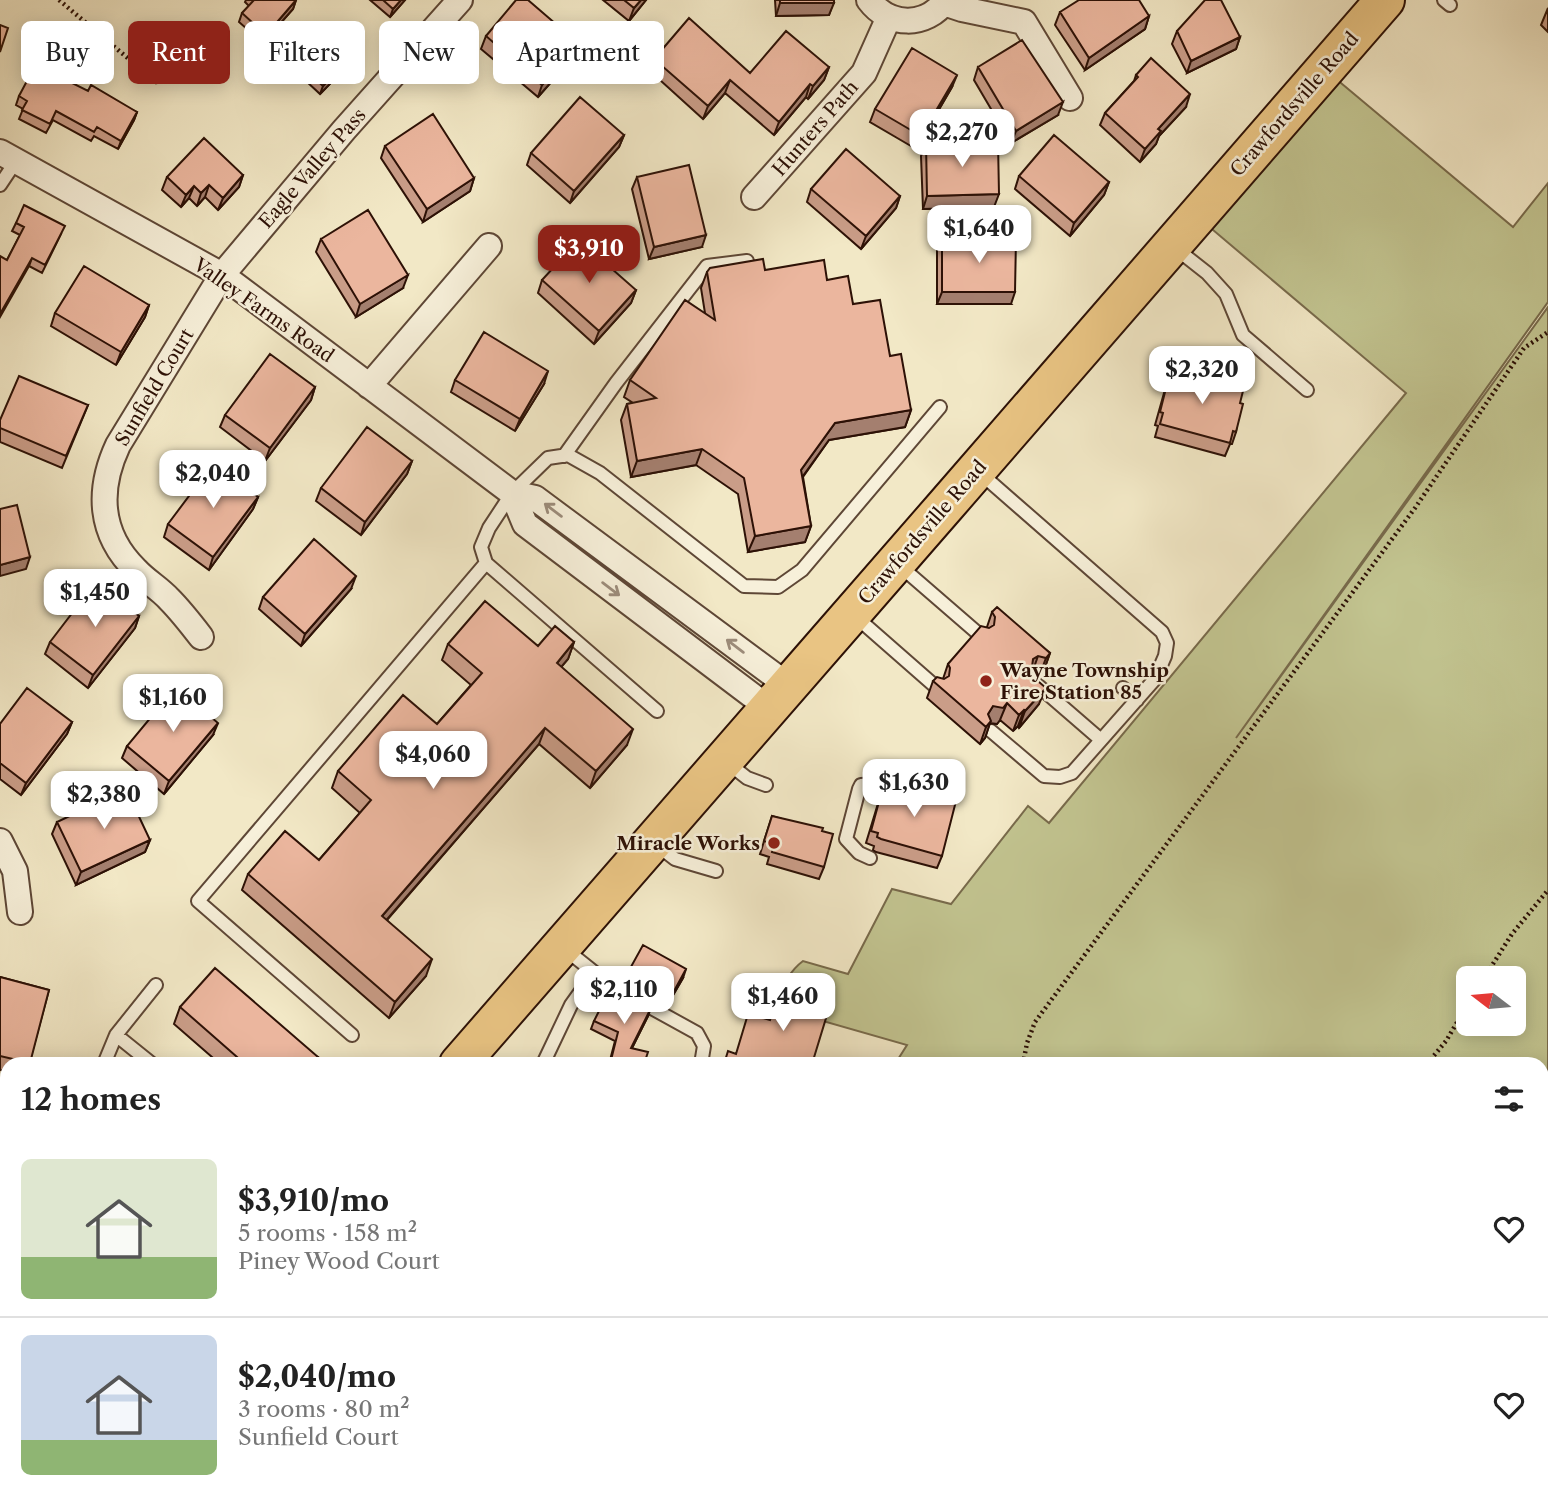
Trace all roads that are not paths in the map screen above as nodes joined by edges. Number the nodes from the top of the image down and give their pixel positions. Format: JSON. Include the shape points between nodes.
{"nodes":[{"id":1,"x":460,"y":0,"type":"edge"},
{"id":2,"x":869,"y":0,"type":"edge"},
{"id":3,"x":1385,"y":0,"type":"edge"},
{"id":4,"x":945,"y":1,"type":"edge"},
{"id":5,"x":889,"y":17,"type":"junction"},
{"id":6,"x":1070,"y":99,"type":"dead end"},
{"id":7,"x":8,"y":156,"type":"edge"},
{"id":8,"x":0,"y":185,"type":"edge"},
{"id":9,"x":754,"y":197,"type":"dead end"},
{"id":10,"x":1171,"y":245,"type":"junction"},
{"id":11,"x":489,"y":246,"type":"dead end"},
{"id":12,"x":747,"y":261,"type":"edge"},
{"id":13,"x":222,"y":275,"type":"junction"},
{"id":14,"x":369,"y":386,"type":"junction"},
{"id":15,"x":1307,"y":390,"type":"dead end"},
{"id":16,"x":940,"y":407,"type":"dead end"},
{"id":17,"x":564,"y":456,"type":"junction"},
{"id":18,"x":976,"y":469,"type":"junction"},
{"id":19,"x":512,"y":493,"type":"junction"},
{"id":20,"x":896,"y":562,"type":"junction"},
{"id":21,"x":486,"y":563,"type":"junction"},
{"id":22,"x":852,"y":613,"type":"junction"},
{"id":23,"x":981,"y":635,"type":"edge"},
{"id":24,"x":201,"y":637,"type":"dead end"},
{"id":25,"x":1034,"y":681,"type":"edge"},
{"id":26,"x":936,"y":688,"type":"edge"},
{"id":27,"x":1123,"y":688,"type":"dead end"},
{"id":28,"x":780,"y":698,"type":"junction"},
{"id":29,"x":1137,"y":700,"type":"junction"},
{"id":30,"x":657,"y":711,"type":"dead end"},
{"id":31,"x":991,"y":731,"type":"edge"},
{"id":32,"x":1101,"y":740,"type":"junction"},
{"id":33,"x":725,"y":760,"type":"junction"},
{"id":34,"x":766,"y":785,"type":"dead end"},
{"id":35,"x":914,"y":794,"type":"edge"},
{"id":36,"x":0,"y":841,"type":"edge"},
{"id":37,"x":653,"y":842,"type":"junction"},
{"id":38,"x":870,"y":858,"type":"dead end"},
{"id":39,"x":716,"y":871,"type":"dead end"},
{"id":40,"x":20,"y":912,"type":"dead end"},
{"id":41,"x":562,"y":947,"type":"junction"},
{"id":42,"x":594,"y":973,"type":"junction"},
{"id":43,"x":156,"y":985,"type":"dead end"},
{"id":44,"x":116,"y":1035,"type":"junction"},
{"id":45,"x":352,"y":1035,"type":"dead end"},
{"id":46,"x":107,"y":1057,"type":"edge"},
{"id":47,"x":143,"y":1057,"type":"edge"},
{"id":48,"x":465,"y":1057,"type":"edge"},
{"id":49,"x":546,"y":1057,"type":"edge"},
{"id":50,"x":702,"y":1057,"type":"edge"}],
"edges":[{"from":1,"to":13,"type":"street","name":"Eagle Valley Pass"},
{"from":2,"to":5,"type":"street"},
{"from":3,"to":10,"type":"main road","name":"Crawfordsville Road"},
{"from":4,"to":5,"type":"street","via":[[919,20]]},
{"from":4,"to":6,"type":"street","via":[[1024,22]]},
{"from":5,"to":9,"type":"street","name":"Hunters Path","via":[[864,73]]},
{"from":7,"to":8,"type":"lane"},
{"from":7,"to":13,"type":"street","name":"Valley Farms Road"},
{"from":10,"to":15,"type":"lane","via":[[1226,294],[1243,335]]},
{"from":10,"to":18,"type":"main road","name":"Crawfordsville Road"},
{"from":11,"to":14,"type":"street"},
{"from":12,"to":17,"type":"lane","via":[[707,266]]},
{"from":13,"to":14,"type":"street","name":"Valley Farms Road"},
{"from":13,"to":24,"type":"street","name":"Sunfield Court","via":[[118,445],[103,495],[108,526],[122,555],[171,600]]},
{"from":14,"to":19,"type":"street","name":"Valley Farms Road"},
{"from":16,"to":17,"type":"lane","via":[[802,570],[778,587],[744,586],[600,473]]},
{"from":17,"to":19,"type":"lane","via":[[548,458]]},
{"from":18,"to":20,"type":"main road","name":"Crawfordsville Road"},
{"from":18,"to":29,"type":"lane","via":[[1059,550],[1166,637],[1160,670]]},
{"from":19,"to":21,"type":"lane","via":[[481,547]]},
{"from":19,"to":28,"type":"street","name":"Valley Farms Road","via":[[535,498]]},
{"from":20,"to":22,"type":"main road","name":"Crawfordsville Road"},
{"from":20,"to":23,"type":"lane"},
{"from":21,"to":30,"type":"lane"},
{"from":21,"to":45,"type":"lane","via":[[198,901]]},
{"from":22,"to":26,"type":"lane"},
{"from":22,"to":28,"type":"main road","name":"Crawfordsville Road"},
{"from":25,"to":32,"type":"lane"},
{"from":27,"to":29,"type":"lane"},
{"from":28,"to":33,"type":"main road","name":"Crawfordsville Road"},
{"from":29,"to":32,"type":"lane"},
{"from":31,"to":32,"type":"lane","via":[[1037,771],[1053,777],[1072,774]]},
{"from":33,"to":34,"type":"lane","via":[[747,778]]},
{"from":33,"to":37,"type":"main road","name":"Crawfordsville Road"},
{"from":35,"to":38,"type":"lane","via":[[874,783],[859,789],[849,809],[846,839]]},
{"from":36,"to":40,"type":"street","via":[[15,871]]},
{"from":37,"to":39,"type":"lane","via":[[675,859]]},
{"from":37,"to":41,"type":"main road","name":"Crawfordsville Road"},
{"from":41,"to":42,"type":"lane"},
{"from":41,"to":48,"type":"main road","name":"Crawfordsville Road"},
{"from":42,"to":49,"type":"lane","via":[[571,1005]]},
{"from":42,"to":50,"type":"lane","via":[[696,1033],[704,1046]]},
{"from":43,"to":44,"type":"lane"},
{"from":44,"to":46,"type":"lane"},
{"from":44,"to":47,"type":"lane"}]}
